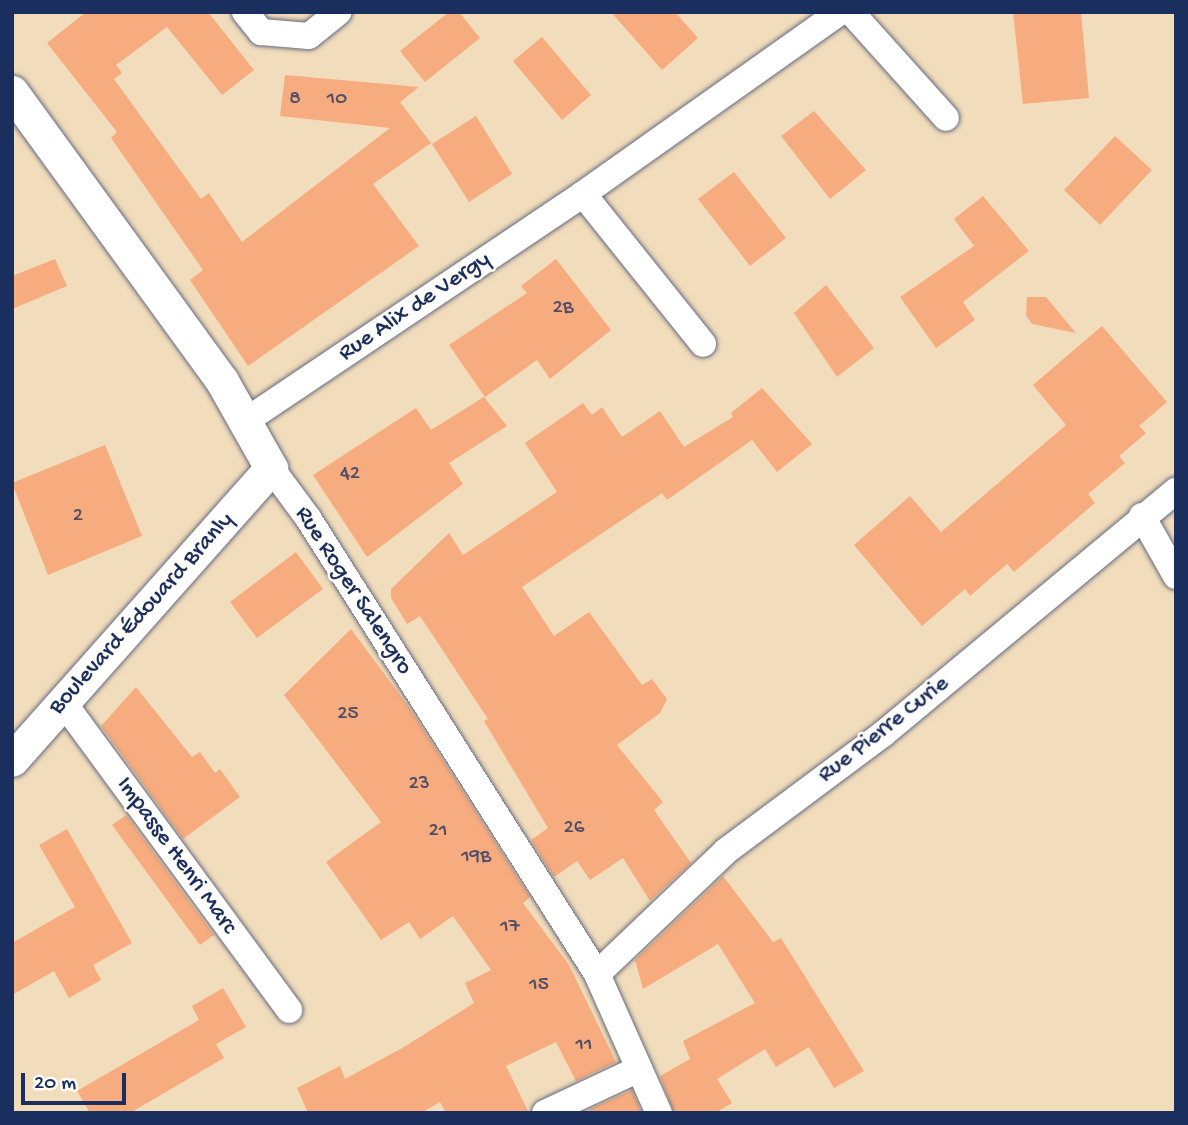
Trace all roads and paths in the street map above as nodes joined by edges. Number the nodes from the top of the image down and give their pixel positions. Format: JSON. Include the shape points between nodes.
{"nodes":[{"id":1,"x":245,"y":12,"type":"edge"},
{"id":2,"x":339,"y":12,"type":"edge"},
{"id":3,"x":840,"y":12,"type":"edge"},
{"id":4,"x":851,"y":12,"type":"edge"},
{"id":5,"x":12,"y":92,"type":"edge"},
{"id":6,"x":946,"y":118,"type":"dead end"},
{"id":7,"x":583,"y":194,"type":"junction"},
{"id":8,"x":703,"y":344,"type":"dead end"},
{"id":9,"x":247,"y":420,"type":"junction"},
{"id":10,"x":271,"y":468,"type":"junction"},
{"id":11,"x":1176,"y":491,"type":"edge"},
{"id":12,"x":1142,"y":516,"type":"junction"},
{"id":13,"x":1176,"y":576,"type":"edge"},
{"id":14,"x":63,"y":702,"type":"junction"},
{"id":15,"x":12,"y":760,"type":"edge"},
{"id":16,"x":597,"y":974,"type":"junction"},
{"id":17,"x":289,"y":1010,"type":"dead end"},
{"id":18,"x":639,"y":1069,"type":"junction"},
{"id":19,"x":545,"y":1113,"type":"edge"},
{"id":20,"x":659,"y":1113,"type":"edge"}],
"edges":[{"from":1,"to":2,"type":"street","via":[[261,32],[309,36]]},
{"from":3,"to":7,"type":"street","name":"Rue Alix de Vergy"},
{"from":4,"to":6,"type":"street"},
{"from":5,"to":9,"type":"street","name":"Rue Roger Salengro"},
{"from":7,"to":8,"type":"street"},
{"from":7,"to":9,"type":"street","name":"Rue Alix de Vergy"},
{"from":9,"to":10,"type":"street","name":"Rue Roger Salengro"},
{"from":10,"to":14,"type":"street","name":"Boulevard Édouard Branly"},
{"from":10,"to":16,"type":"street","name":"Rue Roger Salengro","via":[[307,517]]},
{"from":11,"to":12,"type":"street","name":"Rue Pierre Curie"},
{"from":12,"to":13,"type":"street"},
{"from":12,"to":16,"type":"street","name":"Rue Pierre Curie","via":[[883,734],[726,851]]},
{"from":14,"to":15,"type":"street","name":"Boulevard Édouard Branly"},
{"from":14,"to":17,"type":"street","name":"Impasse Henri Marc"},
{"from":16,"to":18,"type":"street","name":"Rue Roger Salengro"},
{"from":18,"to":19,"type":"street"},
{"from":18,"to":20,"type":"street","name":"Rue Roger Salengro"}]}
